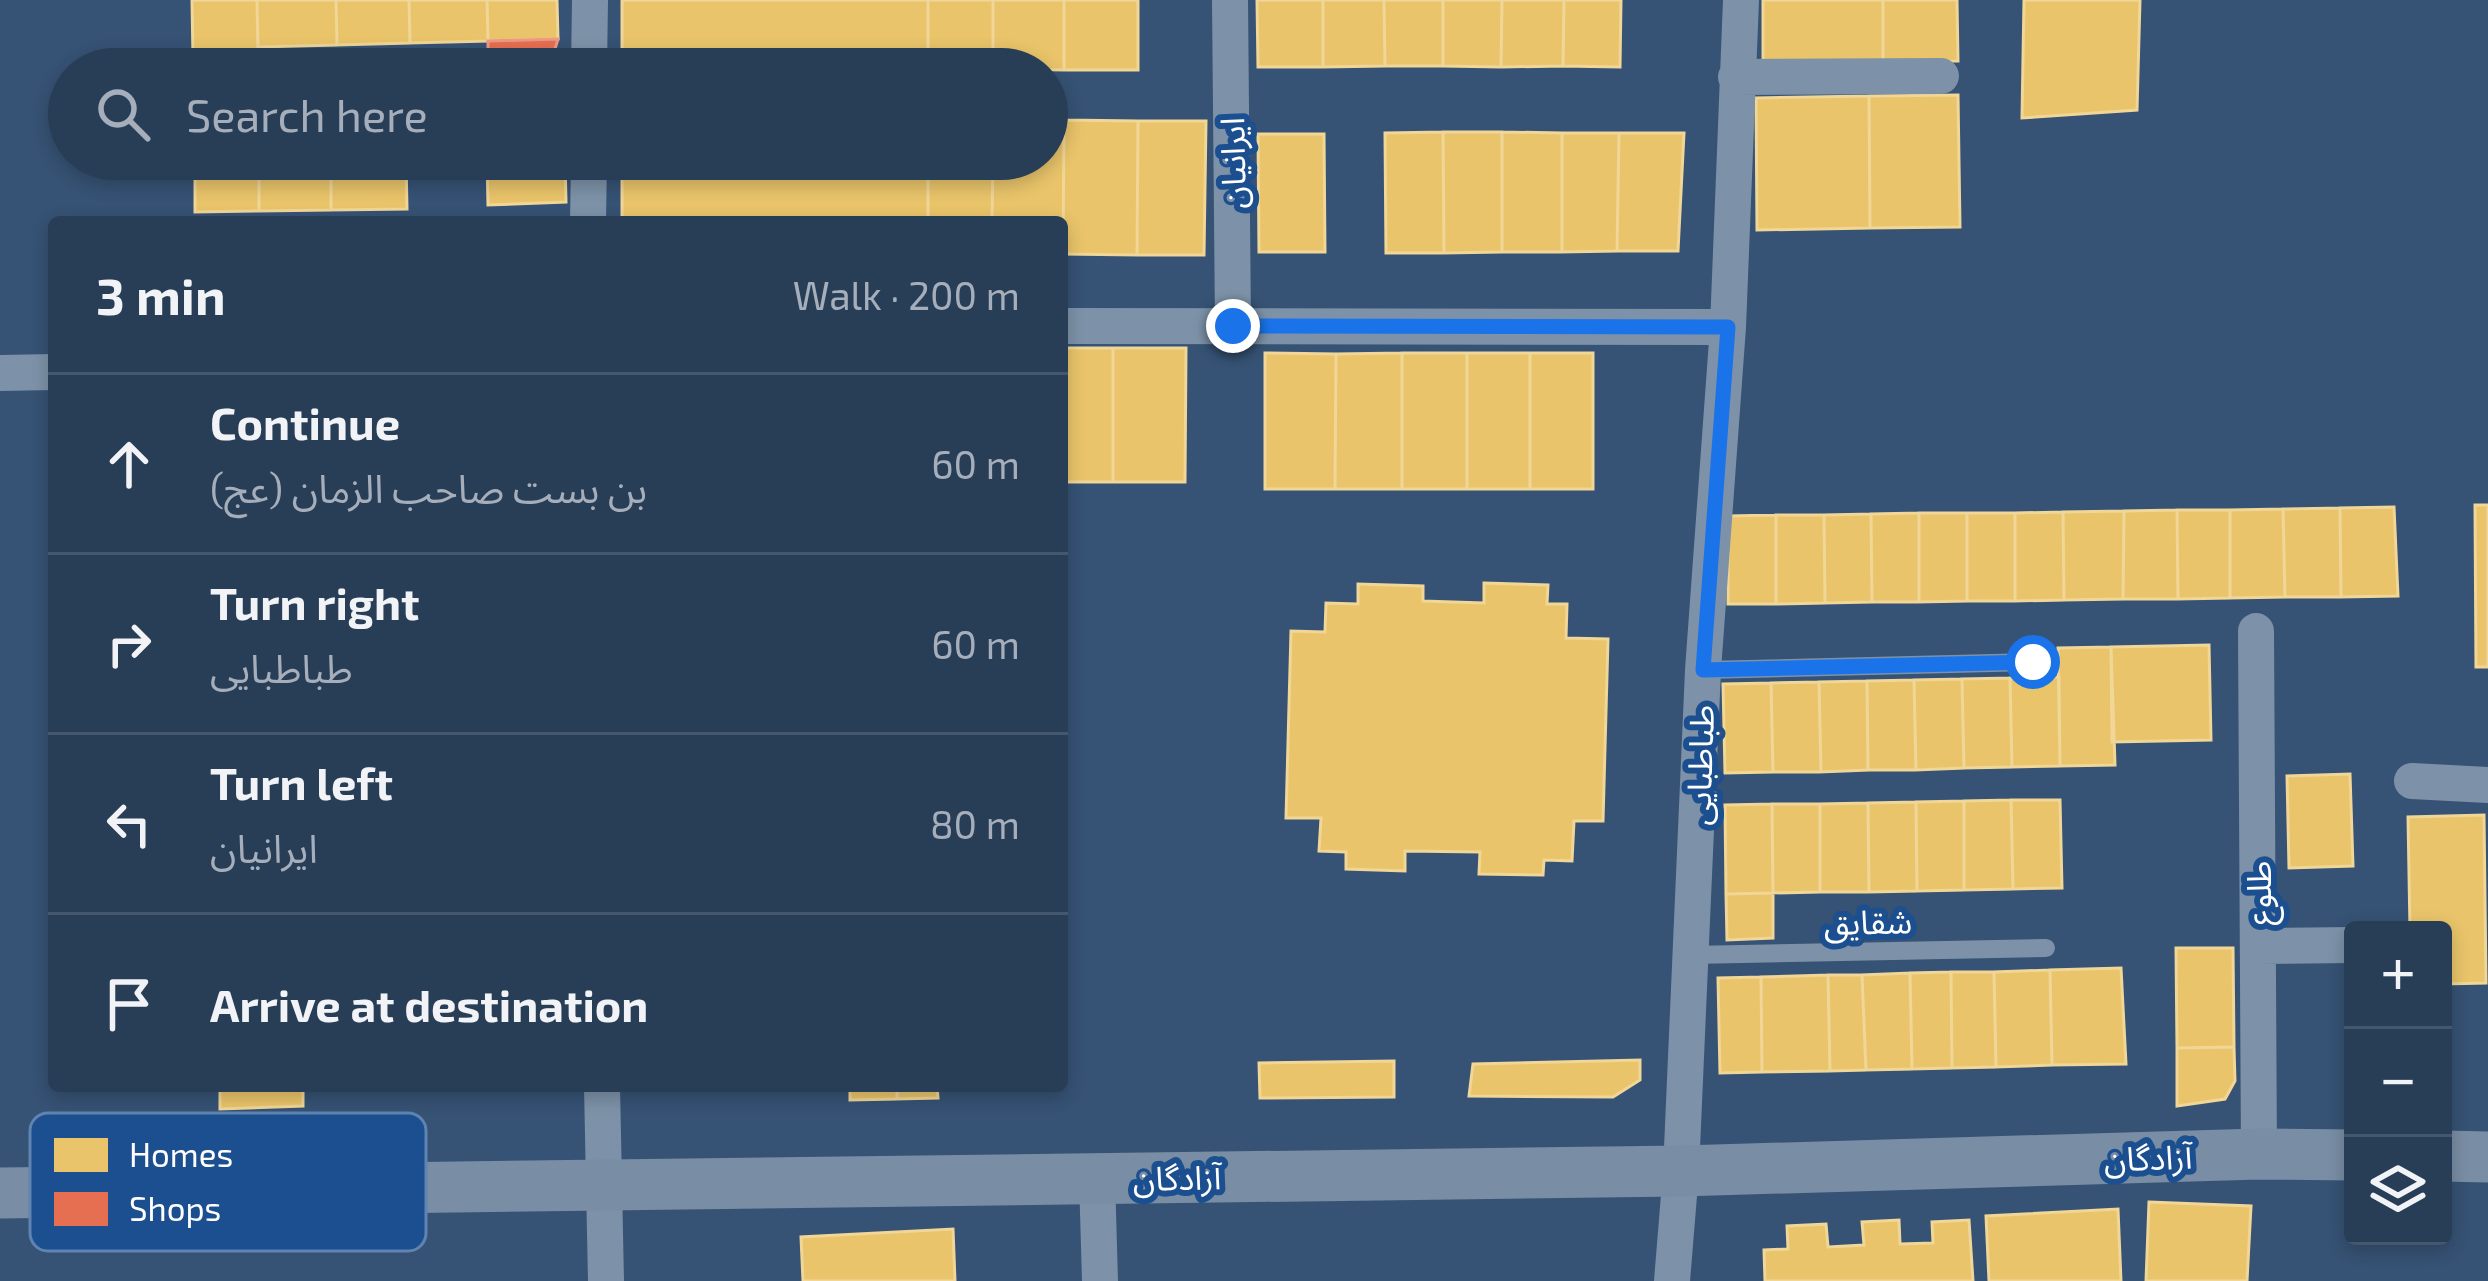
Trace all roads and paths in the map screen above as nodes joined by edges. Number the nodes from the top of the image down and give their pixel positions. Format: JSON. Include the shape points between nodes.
{"nodes":[{"id":1,"x":590,"y":0,"type":"edge"},
{"id":2,"x":1230,"y":0,"type":"edge"},
{"id":3,"x":1741,"y":0,"type":"edge"},
{"id":4,"x":590,"y":48,"type":"edge"},
{"id":5,"x":1942,"y":76,"type":"dead end"},
{"id":6,"x":1736,"y":77,"type":"junction"},
{"id":7,"x":586,"y":180,"type":"edge"},
{"id":8,"x":581,"y":216,"type":"edge"},
{"id":9,"x":1068,"y":326,"type":"edge"},
{"id":10,"x":1233,"y":326,"type":"junction"},
{"id":11,"x":1728,"y":327,"type":"junction"},
{"id":12,"x":48,"y":372,"type":"edge"},
{"id":13,"x":0,"y":373,"type":"edge"},
{"id":14,"x":2255,"y":631,"type":"dead end"},
{"id":15,"x":2033,"y":662,"type":"dead end"},
{"id":16,"x":1703,"y":670,"type":"junction"},
{"id":17,"x":2413,"y":781,"type":"dead end"},
{"id":18,"x":2488,"y":785,"type":"edge"},
{"id":19,"x":2344,"y":945,"type":"edge"},
{"id":20,"x":2258,"y":946,"type":"junction"},
{"id":21,"x":2046,"y":948,"type":"dead end"},
{"id":22,"x":1691,"y":955,"type":"junction"},
{"id":23,"x":602,"y":1092,"type":"edge"},
{"id":24,"x":2259,"y":1154,"type":"junction"},
{"id":25,"x":2344,"y":1155,"type":"edge"},
{"id":26,"x":2452,"y":1156,"type":"edge"},
{"id":27,"x":2488,"y":1157,"type":"edge"},
{"id":28,"x":1682,"y":1171,"type":"junction"},
{"id":29,"x":1097,"y":1178,"type":"junction"},
{"id":30,"x":605,"y":1184,"type":"junction"},
{"id":31,"x":426,"y":1187,"type":"edge"},
{"id":32,"x":0,"y":1193,"type":"edge"},
{"id":33,"x":30,"y":1193,"type":"edge"},
{"id":34,"x":607,"y":1281,"type":"edge"},
{"id":35,"x":1100,"y":1281,"type":"edge"},
{"id":36,"x":1672,"y":1281,"type":"edge"}],
"edges":[{"from":1,"to":4,"type":"street"},
{"from":2,"to":10,"type":"street","name":"ایرانیان"},
{"from":3,"to":6,"type":"street","name":"طباطبایی"},
{"from":5,"to":6,"type":"street"},
{"from":6,"to":11,"type":"street","name":"طباطبایی"},
{"from":7,"to":8,"type":"street"},
{"from":9,"to":10,"type":"street"},
{"from":10,"to":11,"type":"street"},
{"from":11,"to":16,"type":"street","name":"طباطبایی"},
{"from":12,"to":13,"type":"street"},
{"from":14,"to":20,"type":"street","name":"طلوع"},
{"from":15,"to":16,"type":"lane"},
{"from":16,"to":22,"type":"street","name":"طباطبایی"},
{"from":17,"to":18,"type":"street"},
{"from":19,"to":20,"type":"street"},
{"from":20,"to":24,"type":"street","name":"طلوع"},
{"from":21,"to":22,"type":"lane","name":"شقایق"},
{"from":22,"to":28,"type":"street","name":"طباطبایی"},
{"from":23,"to":30,"type":"street"},
{"from":24,"to":25,"type":"street","name":"آزادگان"},
{"from":24,"to":28,"type":"street","name":"آزادگان"},
{"from":26,"to":27,"type":"street"},
{"from":28,"to":29,"type":"street","name":"آزادگان"},
{"from":28,"to":36,"type":"street","name":"طباطبایی"},
{"from":29,"to":30,"type":"street","name":"آزادگان"},
{"from":29,"to":35,"type":"street"},
{"from":30,"to":31,"type":"street","name":"آزادگان"},
{"from":30,"to":34,"type":"street"},
{"from":32,"to":33,"type":"street","name":"آزادگان"}]}
